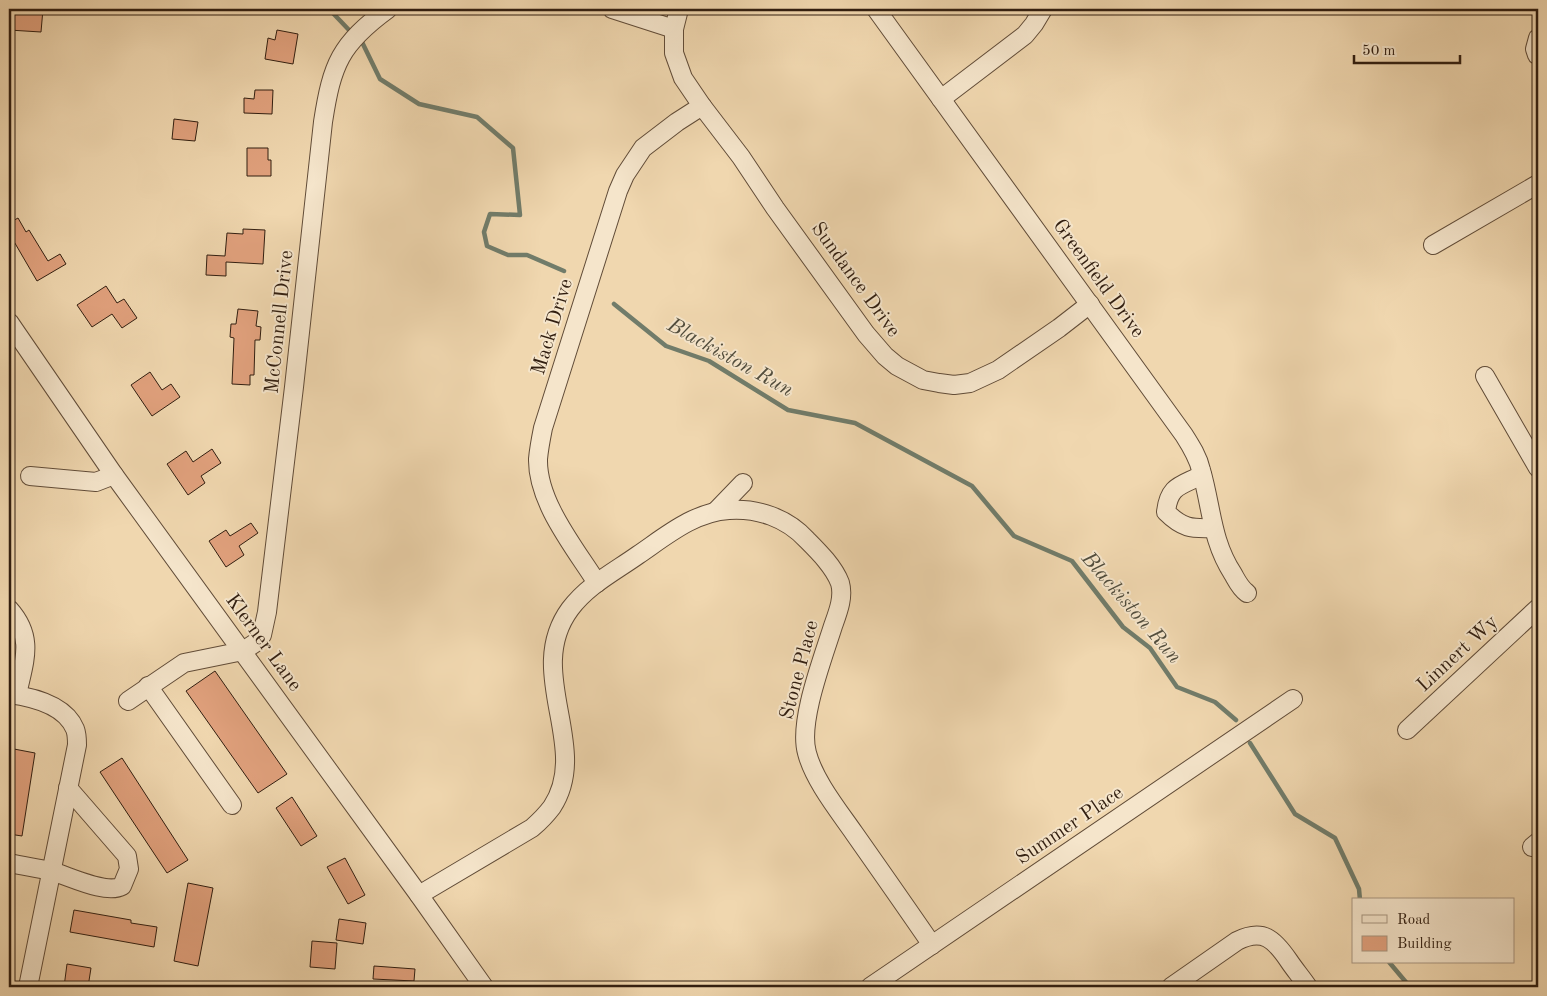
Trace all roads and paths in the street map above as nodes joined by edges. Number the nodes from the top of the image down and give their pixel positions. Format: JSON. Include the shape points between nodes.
{"nodes":[{"id":1,"x":388,"y":9,"type":"edge"},
{"id":2,"x":612,"y":9,"type":"edge"},
{"id":3,"x":679,"y":9,"type":"edge"},
{"id":4,"x":876,"y":9,"type":"edge"},
{"id":5,"x":1043,"y":9,"type":"edge"},
{"id":6,"x":674,"y":29,"type":"junction"},
{"id":7,"x":942,"y":99,"type":"junction"},
{"id":8,"x":702,"y":106,"type":"junction"},
{"id":9,"x":1538,"y":184,"type":"edge"},
{"id":10,"x":1432,"y":245,"type":"dead end"},
{"id":11,"x":1090,"y":304,"type":"junction"},
{"id":12,"x":9,"y":322,"type":"edge"},
{"id":13,"x":1485,"y":376,"type":"dead end"},
{"id":14,"x":1538,"y":468,"type":"edge"},
{"id":15,"x":114,"y":475,"type":"junction"},
{"id":16,"x":1202,"y":475,"type":"junction"},
{"id":17,"x":30,"y":476,"type":"dead end"},
{"id":18,"x":743,"y":483,"type":"dead end"},
{"id":19,"x":716,"y":511,"type":"junction"},
{"id":20,"x":1213,"y":528,"type":"junction"},
{"id":21,"x":597,"y":584,"type":"junction"},
{"id":22,"x":1247,"y":593,"type":"dead end"},
{"id":23,"x":1538,"y":608,"type":"edge"},
{"id":24,"x":9,"y":610,"type":"edge"},
{"id":25,"x":243,"y":651,"type":"junction"},
{"id":26,"x":148,"y":686,"type":"junction"},
{"id":27,"x":13,"y":694,"type":"edge"},
{"id":28,"x":1292,"y":699,"type":"dead end"},
{"id":29,"x":128,"y":701,"type":"dead end"},
{"id":30,"x":1407,"y":730,"type":"dead end"},
{"id":31,"x":68,"y":788,"type":"junction"},
{"id":32,"x":232,"y":805,"type":"dead end"},
{"id":33,"x":9,"y":863,"type":"edge"},
{"id":34,"x":52,"y":872,"type":"junction"},
{"id":35,"x":420,"y":895,"type":"junction"},
{"id":36,"x":932,"y":945,"type":"junction"},
{"id":37,"x":28,"y":987,"type":"edge"},
{"id":38,"x":484,"y":987,"type":"edge"},
{"id":39,"x":870,"y":987,"type":"edge"},
{"id":40,"x":1171,"y":987,"type":"edge"},
{"id":41,"x":1308,"y":987,"type":"edge"}],
"edges":[{"from":1,"to":25,"type":"street","name":"McConnell Drive","via":[[363,28],[344,51],[328,90],[267,612],[258,641]]},
{"from":2,"to":6,"type":"street"},
{"from":3,"to":6,"type":"street"},
{"from":4,"to":7,"type":"street","name":"Greenfield Drive"},
{"from":5,"to":7,"type":"street","via":[[1025,35]]},
{"from":6,"to":8,"type":"street","name":"Sundance Drive","via":[[677,65]]},
{"from":7,"to":11,"type":"street","name":"Greenfield Drive"},
{"from":8,"to":11,"type":"street","name":"Sundance Drive","via":[[866,334],[885,356],[909,373],[939,383],[970,383],[998,370]]},
{"from":8,"to":21,"type":"street","name":"Mack Drive","via":[[643,148],[625,175],[543,428],[538,459],[542,487]]},
{"from":9,"to":10,"type":"street"},
{"from":11,"to":16,"type":"street","name":"Greenfield Drive","via":[[1184,435]]},
{"from":12,"to":15,"type":"street","name":"Klerner Lane"},
{"from":13,"to":14,"type":"street"},
{"from":15,"to":17,"type":"street","via":[[96,482]]},
{"from":15,"to":25,"type":"street","name":"Klerner Lane"},
{"from":16,"to":20,"type":"street","name":"Greenfield Drive"},
{"from":16,"to":20,"type":"street","via":[[1172,491],[1166,512],[1177,523],[1193,529]]},
{"from":18,"to":19,"type":"street","name":"Stone Place"},
{"from":19,"to":21,"type":"street","name":"Stone Place","via":[[681,526]]},
{"from":19,"to":36,"type":"street","name":"Stone Place","via":[[756,511],[786,522],[799,531],[836,575],[840,584],[839,609],[806,722],[807,754],[840,813]]},
{"from":20,"to":22,"type":"street","name":"Greenfield Drive","via":[[1228,567]]},
{"from":21,"to":35,"type":"street","name":"Stone Place","via":[[569,610],[558,630],[552,653],[565,756],[560,791],[553,805],[532,828]]},
{"from":23,"to":30,"type":"street","name":"Linnert Wy"},
{"from":24,"to":27,"type":"street","via":[[25,635],[26,651]]},
{"from":25,"to":26,"type":"street","via":[[184,663]]},
{"from":25,"to":35,"type":"street","name":"Klerner Lane"},
{"from":26,"to":29,"type":"street"},
{"from":26,"to":32,"type":"street"},
{"from":27,"to":31,"type":"street","via":[[60,710],[76,730],[77,744]]},
{"from":28,"to":36,"type":"street","name":"Summer Place"},
{"from":31,"to":34,"type":"street"},
{"from":31,"to":34,"type":"street","via":[[127,856],[128,869],[122,886],[116,889]]},
{"from":33,"to":34,"type":"street"},
{"from":34,"to":37,"type":"street"},
{"from":35,"to":38,"type":"street","name":"Klerner Lane"},
{"from":36,"to":39,"type":"street","name":"Summer Place"},
{"from":40,"to":41,"type":"street","via":[[1237,941],[1257,935],[1266,936],[1274,942]]}]}
